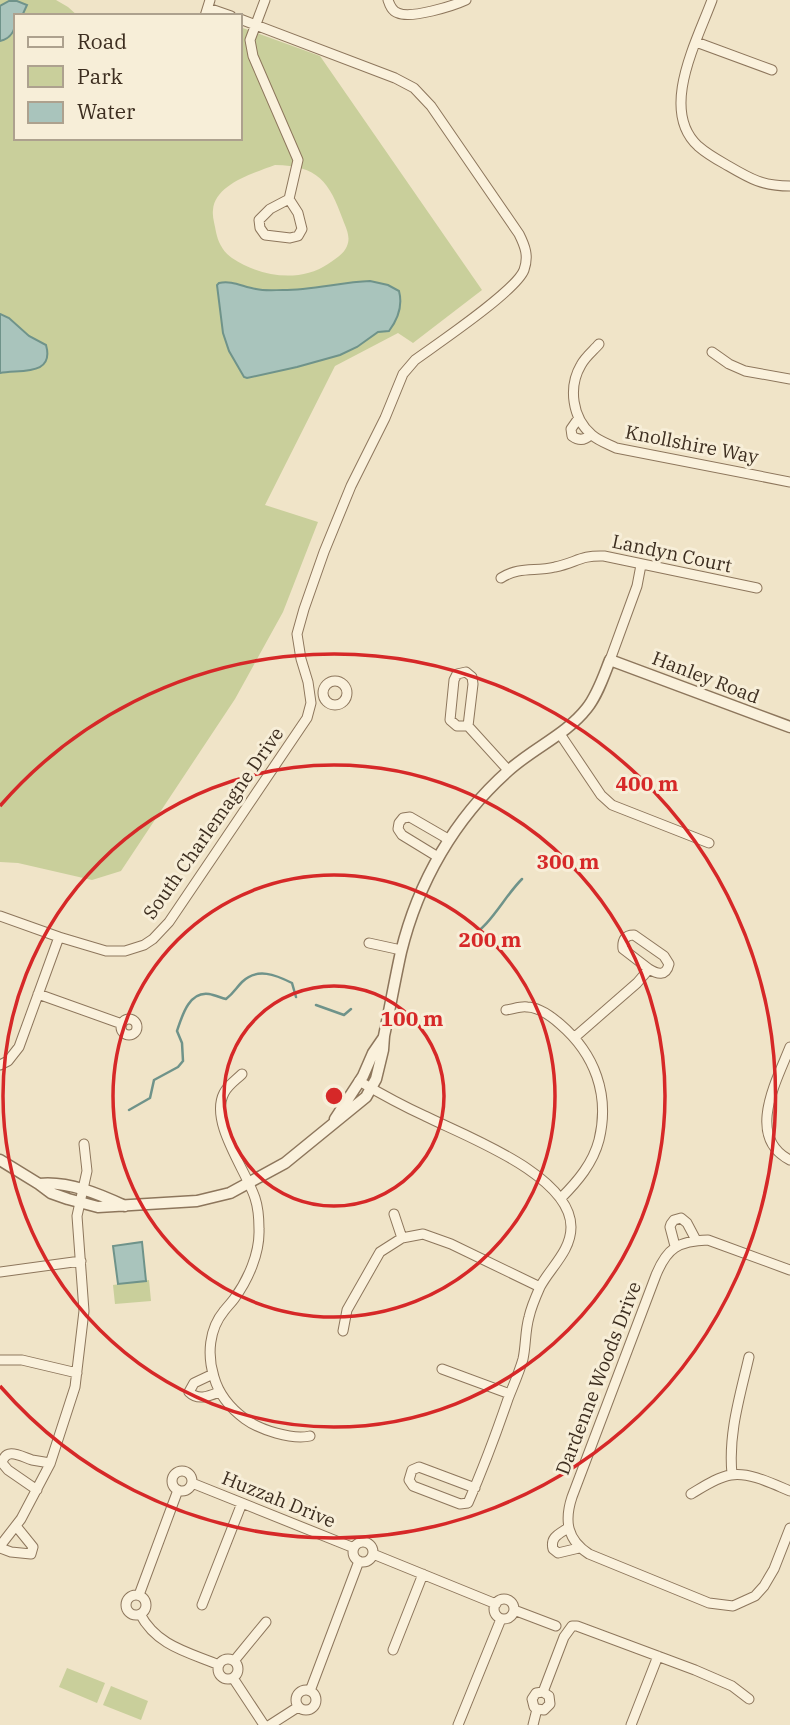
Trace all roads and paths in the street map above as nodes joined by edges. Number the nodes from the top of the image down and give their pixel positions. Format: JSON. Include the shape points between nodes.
{"nodes":[{"id":1,"x":265,"y":0,"type":"edge"},
{"id":2,"x":388,"y":0,"type":"edge"},
{"id":3,"x":428,"y":0,"type":"edge"},
{"id":4,"x":466,"y":0,"type":"edge"},
{"id":5,"x":712,"y":0,"type":"edge"},
{"id":6,"x":208,"y":8,"type":"edge"},
{"id":7,"x":437,"y":9,"type":"junction"},
{"id":8,"x":225,"y":14,"type":"edge"},
{"id":9,"x":242,"y":20,"type":"edge"},
{"id":10,"x":255,"y":24,"type":"junction"},
{"id":11,"x":696,"y":42,"type":"junction"},
{"id":12,"x":772,"y":70,"type":"dead end"},
{"id":13,"x":790,"y":186,"type":"edge"},
{"id":14,"x":289,"y":199,"type":"junction"},
{"id":15,"x":600,"y":344,"type":"dead end"},
{"id":16,"x":712,"y":352,"type":"dead end"},
{"id":17,"x":790,"y":379,"type":"edge"},
{"id":18,"x":578,"y":419,"type":"junction"},
{"id":19,"x":590,"y":435,"type":"junction"},
{"id":20,"x":790,"y":482,"type":"edge"},
{"id":21,"x":641,"y":565,"type":"junction"},
{"id":22,"x":501,"y":578,"type":"dead end"},
{"id":23,"x":757,"y":588,"type":"dead end"},
{"id":24,"x":610,"y":660,"type":"junction"},
{"id":25,"x":309,"y":694,"type":"junction"},
{"id":26,"x":323,"y":694,"type":"dead end"},
{"id":27,"x":468,"y":726,"type":"junction"},
{"id":28,"x":790,"y":727,"type":"edge"},
{"id":29,"x":560,"y":734,"type":"junction"},
{"id":30,"x":508,"y":770,"type":"junction"},
{"id":31,"x":448,"y":839,"type":"junction"},
{"id":32,"x":709,"y":843,"type":"dead end"},
{"id":33,"x":438,"y":857,"type":"junction"},
{"id":34,"x":0,"y":916,"type":"edge"},
{"id":35,"x":59,"y":937,"type":"junction"},
{"id":36,"x":369,"y":943,"type":"dead end"},
{"id":37,"x":401,"y":950,"type":"junction"},
{"id":38,"x":649,"y":969,"type":"junction"},
{"id":39,"x":38,"y":994,"type":"junction"},
{"id":40,"x":506,"y":1010,"type":"dead end"},
{"id":41,"x":122,"y":1024,"type":"dead end"},
{"id":42,"x":384,"y":1036,"type":"junction"},
{"id":43,"x":575,"y":1037,"type":"junction"},
{"id":44,"x":790,"y":1047,"type":"edge"},
{"id":45,"x":0,"y":1065,"type":"edge"},
{"id":46,"x":242,"y":1074,"type":"dead end"},
{"id":47,"x":359,"y":1082,"type":"junction"},
{"id":48,"x":371,"y":1088,"type":"junction"},
{"id":49,"x":331,"y":1124,"type":"junction"},
{"id":50,"x":84,"y":1144,"type":"dead end"},
{"id":51,"x":0,"y":1160,"type":"edge"},
{"id":52,"x":790,"y":1160,"type":"edge"},
{"id":53,"x":248,"y":1183,"type":"junction"},
{"id":54,"x":39,"y":1184,"type":"junction"},
{"id":55,"x":84,"y":1190,"type":"junction"},
{"id":56,"x":561,"y":1198,"type":"junction"},
{"id":57,"x":80,"y":1202,"type":"junction"},
{"id":58,"x":125,"y":1206,"type":"junction"},
{"id":59,"x":394,"y":1214,"type":"dead end"},
{"id":60,"x":401,"y":1238,"type":"junction"},
{"id":61,"x":696,"y":1240,"type":"junction"},
{"id":62,"x":675,"y":1246,"type":"junction"},
{"id":63,"x":81,"y":1261,"type":"junction"},
{"id":64,"x":790,"y":1270,"type":"edge"},
{"id":65,"x":0,"y":1272,"type":"edge"},
{"id":66,"x":540,"y":1287,"type":"junction"},
{"id":67,"x":343,"y":1331,"type":"dead end"},
{"id":68,"x":749,"y":1357,"type":"dead end"},
{"id":69,"x":0,"y":1360,"type":"edge"},
{"id":70,"x":442,"y":1369,"type":"dead end"},
{"id":71,"x":77,"y":1373,"type":"junction"},
{"id":72,"x":212,"y":1374,"type":"junction"},
{"id":73,"x":219,"y":1392,"type":"junction"},
{"id":74,"x":510,"y":1394,"type":"junction"},
{"id":75,"x":310,"y":1436,"type":"dead end"},
{"id":76,"x":50,"y":1463,"type":"junction"},
{"id":77,"x":732,"y":1474,"type":"junction"},
{"id":78,"x":192,"y":1483,"type":"junction"},
{"id":79,"x":475,"y":1488,"type":"junction"},
{"id":80,"x":37,"y":1490,"type":"junction"},
{"id":81,"x":178,"y":1490,"type":"junction"},
{"id":82,"x":790,"y":1491,"type":"edge"},
{"id":83,"x":691,"y":1494,"type":"dead end"},
{"id":84,"x":242,"y":1503,"type":"junction"},
{"id":85,"x":16,"y":1526,"type":"junction"},
{"id":86,"x":568,"y":1528,"type":"junction"},
{"id":87,"x":790,"y":1528,"type":"edge"},
{"id":88,"x":0,"y":1547,"type":"edge"},
{"id":89,"x":354,"y":1548,"type":"junction"},
{"id":90,"x":579,"y":1548,"type":"junction"},
{"id":91,"x":373,"y":1554,"type":"junction"},
{"id":92,"x":359,"y":1561,"type":"junction"},
{"id":93,"x":423,"y":1574,"type":"junction"},
{"id":94,"x":139,"y":1595,"type":"junction"},
{"id":95,"x":496,"y":1604,"type":"junction"},
{"id":96,"x":202,"y":1605,"type":"dead end"},
{"id":97,"x":514,"y":1610,"type":"junction"},
{"id":98,"x":140,"y":1614,"type":"junction"},
{"id":99,"x":502,"y":1619,"type":"junction"},
{"id":100,"x":265,"y":1622,"type":"dead end"},
{"id":101,"x":556,"y":1626,"type":"dead end"},
{"id":102,"x":393,"y":1650,"type":"dead end"},
{"id":103,"x":658,"y":1656,"type":"junction"},
{"id":104,"x":234,"y":1661,"type":"junction"},
{"id":105,"x":219,"y":1665,"type":"junction"},
{"id":106,"x":233,"y":1678,"type":"junction"},
{"id":107,"x":310,"y":1691,"type":"junction"},
{"id":108,"x":749,"y":1699,"type":"dead end"},
{"id":109,"x":298,"y":1707,"type":"junction"},
{"id":110,"x":264,"y":1725,"type":"edge"},
{"id":111,"x":270,"y":1725,"type":"edge"},
{"id":112,"x":458,"y":1725,"type":"edge"},
{"id":113,"x":533,"y":1725,"type":"edge"},
{"id":114,"x":631,"y":1725,"type":"edge"}],
"edges":[{"from":1,"to":10,"type":"street"},
{"from":2,"to":7,"type":"street","via":[[401,14]]},
{"from":3,"to":7,"type":"street"},
{"from":4,"to":7,"type":"street"},
{"from":5,"to":11,"type":"street"},
{"from":6,"to":8,"type":"street"},
{"from":9,"to":10,"type":"street","name":"South Charlemagne Drive"},
{"from":10,"to":14,"type":"street","via":[[250,40],[253,56],[298,160]]},
{"from":10,"to":25,"type":"street","name":"South Charlemagne Drive","via":[[414,88],[438,116],[526,250],[520,278],[403,374],[338,515],[304,608],[297,634]]},
{"from":11,"to":12,"type":"street"},
{"from":11,"to":13,"type":"street","via":[[682,82],[680,110],[687,132],[710,155],[760,184]]},
{"from":14,"to":14,"type":"street","via":[[259,220],[265,235],[298,236],[302,229]]},
{"from":15,"to":18,"type":"street","name":"Knollshire Way","via":[[581,364],[575,383]]},
{"from":16,"to":17,"type":"street","via":[[745,370]]},
{"from":18,"to":19,"type":"street"},
{"from":18,"to":19,"type":"street","name":"Knollshire Way","via":[[572,436],[582,440]]},
{"from":19,"to":20,"type":"street","name":"Knollshire Way","via":[[616,447]]},
{"from":21,"to":22,"type":"street","name":"Landyn Court","via":[[590,555],[556,567],[517,570]]},
{"from":21,"to":23,"type":"street","name":"Landyn Court"},
{"from":21,"to":24,"type":"street"},
{"from":24,"to":28,"type":"street","name":"Hanley Road"},
{"from":24,"to":29,"type":"street","via":[[589,705]]},
{"from":25,"to":26,"type":"street"},
{"from":25,"to":35,"type":"street","name":"South Charlemagne Drive","via":[[307,718],[176,913],[153,939],[124,951],[106,951]]},
{"from":27,"to":27,"type":"street","via":[[450,720],[454,680],[466,672],[473,684]]},
{"from":27,"to":30,"type":"street"},
{"from":29,"to":30,"type":"street"},
{"from":29,"to":32,"type":"street","via":[[612,806]]},
{"from":30,"to":31,"type":"street"},
{"from":31,"to":33,"type":"street"},
{"from":31,"to":33,"type":"street","via":[[410,817],[399,823],[402,835]]},
{"from":33,"to":37,"type":"street"},
{"from":34,"to":35,"type":"street","name":"South Charlemagne Drive"},
{"from":35,"to":39,"type":"street"},
{"from":36,"to":37,"type":"street"},
{"from":37,"to":42,"type":"street"},
{"from":38,"to":38,"type":"street","via":[[664,973],[667,960],[634,935],[625,937],[623,949]]},
{"from":38,"to":43,"type":"street"},
{"from":39,"to":41,"type":"street"},
{"from":39,"to":45,"type":"street","via":[[19,1047]]},
{"from":40,"to":43,"type":"street","via":[[528,1006],[539,1010]]},
{"from":42,"to":47,"type":"street"},
{"from":42,"to":48,"type":"street"},
{"from":43,"to":56,"type":"street","via":[[599,1082],[604,1112],[595,1152]]},
{"from":44,"to":52,"type":"street","via":[[766,1122],[774,1146]]},
{"from":46,"to":53,"type":"street","via":[[224,1092],[220,1114]]},
{"from":47,"to":48,"type":"street"},
{"from":47,"to":49,"type":"street"},
{"from":48,"to":49,"type":"street"},
{"from":48,"to":56,"type":"street","via":[[491,1146],[532,1172]]},
{"from":49,"to":53,"type":"street","via":[[285,1163]]},
{"from":50,"to":55,"type":"street"},
{"from":51,"to":54,"type":"street"},
{"from":53,"to":58,"type":"street","via":[[197,1201]]},
{"from":53,"to":72,"type":"street","via":[[257,1207],[258,1243],[251,1269],[222,1313],[211,1340]]},
{"from":54,"to":55,"type":"street","via":[[52,1182]]},
{"from":54,"to":57,"type":"street"},
{"from":55,"to":57,"type":"street"},
{"from":55,"to":58,"type":"street"},
{"from":56,"to":66,"type":"street","via":[[570,1237]]},
{"from":57,"to":58,"type":"street"},
{"from":57,"to":63,"type":"street"},
{"from":59,"to":60,"type":"street"},
{"from":60,"to":66,"type":"street","via":[[423,1234]]},
{"from":60,"to":67,"type":"street","via":[[380,1252],[347,1310]]},
{"from":61,"to":62,"type":"street","name":"Dardenne Woods Drive"},
{"from":61,"to":62,"type":"street","name":"Dardenne Woods Drive","via":[[687,1223],[678,1218],[670,1227]]},
{"from":61,"to":64,"type":"street","name":"Dardenne Woods Drive","via":[[719,1243]]},
{"from":62,"to":86,"type":"street","name":"Dardenne Woods Drive","via":[[661,1262],[569,1505]]},
{"from":63,"to":65,"type":"street"},
{"from":63,"to":71,"type":"street","via":[[84,1311]]},
{"from":66,"to":74,"type":"street"},
{"from":68,"to":77,"type":"street","via":[[733,1426]]},
{"from":69,"to":71,"type":"street","via":[[22,1360]]},
{"from":70,"to":74,"type":"street"},
{"from":71,"to":76,"type":"street"},
{"from":72,"to":73,"type":"street"},
{"from":72,"to":73,"type":"street","via":[[194,1383],[189,1392],[204,1397]]},
{"from":73,"to":75,"type":"street","via":[[250,1422],[283,1435]]},
{"from":74,"to":79,"type":"street"},
{"from":76,"to":80,"type":"street"},
{"from":76,"to":80,"type":"street","via":[[12,1454],[3,1458],[8,1470]]},
{"from":77,"to":82,"type":"street"},
{"from":77,"to":83,"type":"street"},
{"from":78,"to":81,"type":"street","via":[[186,1490]]},
{"from":78,"to":81,"type":"street","via":[[188,1473],[178,1472],[172,1481]]},
{"from":78,"to":84,"type":"street","name":"Huzzah Drive"},
{"from":79,"to":79,"type":"street","via":[[419,1468],[412,1470],[409,1480],[460,1504],[468,1503]]},
{"from":80,"to":85,"type":"street"},
{"from":81,"to":94,"type":"street"},
{"from":84,"to":89,"type":"street","name":"Huzzah Drive"},
{"from":84,"to":96,"type":"street"},
{"from":85,"to":88,"type":"street"},
{"from":85,"to":88,"type":"street","via":[[33,1547],[31,1554]]},
{"from":86,"to":90,"type":"street"},
{"from":86,"to":90,"type":"street","name":"Dardenne Woods Drive","via":[[554,1538],[553,1549],[558,1553]]},
{"from":87,"to":90,"type":"street","name":"Dardenne Woods Drive","via":[[764,1586],[755,1596],[733,1606],[709,1603]]},
{"from":89,"to":91,"type":"street","name":"Huzzah Drive","via":[[366,1543]]},
{"from":89,"to":92,"type":"street","name":"Huzzah Drive"},
{"from":91,"to":92,"type":"street","via":[[367,1561]]},
{"from":91,"to":93,"type":"street","name":"Huzzah Drive"},
{"from":92,"to":107,"type":"street"},
{"from":93,"to":95,"type":"street","name":"Huzzah Drive"},
{"from":93,"to":102,"type":"street"},
{"from":94,"to":98,"type":"street","via":[[146,1605]]},
{"from":94,"to":98,"type":"street","via":[[128,1599],[127,1607],[132,1614]]},
{"from":95,"to":97,"type":"street","name":"Huzzah Drive","via":[[506,1599]]},
{"from":95,"to":99,"type":"street","via":[[495,1612]]},
{"from":97,"to":99,"type":"street","via":[[511,1617]]},
{"from":97,"to":101,"type":"street","name":"Huzzah Drive"},
{"from":98,"to":105,"type":"street","via":[[166,1643]]},
{"from":99,"to":112,"type":"street"},
{"from":100,"to":104,"type":"street"},
{"from":103,"to":108,"type":"street","via":[[732,1686]]},
{"from":103,"to":113,"type":"street","via":[[572,1626],[543,1692],[550,1704],[537,1709]]},
{"from":103,"to":114,"type":"street"},
{"from":104,"to":105,"type":"street","via":[[226,1659]]},
{"from":104,"to":106,"type":"street","via":[[238,1670]]},
{"from":105,"to":106,"type":"street","via":[[220,1675]]},
{"from":106,"to":110,"type":"street"},
{"from":107,"to":109,"type":"street","via":[[297,1696]]},
{"from":107,"to":109,"type":"street","via":[[316,1699],[313,1707]]},
{"from":109,"to":111,"type":"street"}]}
